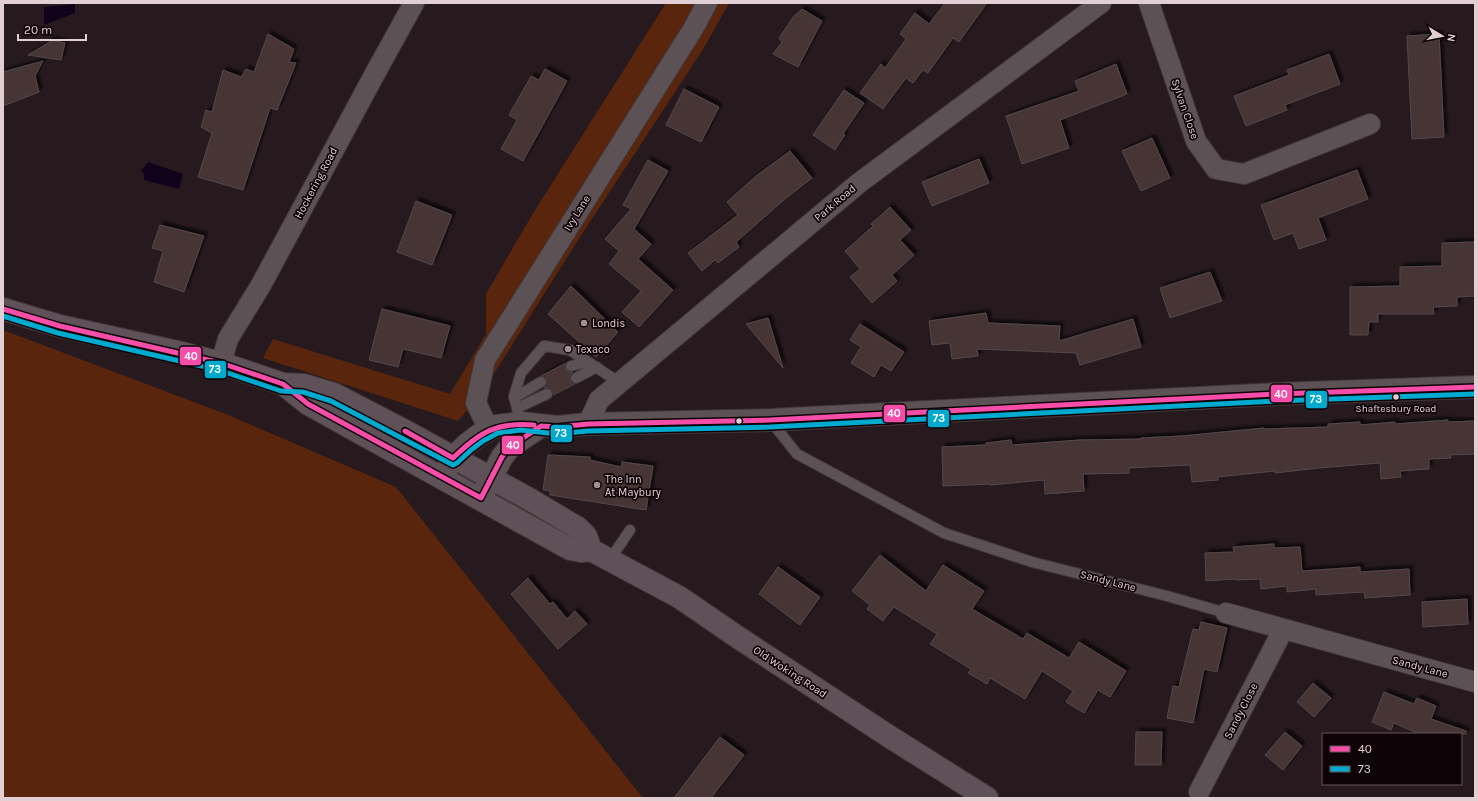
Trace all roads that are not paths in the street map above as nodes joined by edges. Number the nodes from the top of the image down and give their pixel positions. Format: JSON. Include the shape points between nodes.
{"nodes":[{"id":1,"x":414,"y":3,"type":"edge"},
{"id":2,"x":707,"y":3,"type":"edge"},
{"id":3,"x":1101,"y":3,"type":"edge"},
{"id":4,"x":1149,"y":3,"type":"edge"},
{"id":5,"x":1370,"y":124,"type":"dead end"},
{"id":6,"x":3,"y":309,"type":"edge"},
{"id":7,"x":221,"y":363,"type":"junction"},
{"id":8,"x":592,"y":364,"type":"junction"},
{"id":9,"x":571,"y":366,"type":"dead end"},
{"id":10,"x":576,"y":378,"type":"dead end"},
{"id":11,"x":541,"y":382,"type":"dead end"},
{"id":12,"x":620,"y":382,"type":"junction"},
{"id":13,"x":283,"y":384,"type":"junction"},
{"id":14,"x":1475,"y":387,"type":"edge"},
{"id":15,"x":547,"y":394,"type":"dead end"},
{"id":16,"x":514,"y":398,"type":"junction"},
{"id":17,"x":770,"y":420,"type":"junction"},
{"id":18,"x":526,"y":424,"type":"junction"},
{"id":19,"x":588,"y":424,"type":"junction"},
{"id":20,"x":489,"y":430,"type":"junction"},
{"id":21,"x":453,"y":458,"type":"junction"},
{"id":22,"x":442,"y":477,"type":"junction"},
{"id":23,"x":490,"y":478,"type":"junction"},
{"id":24,"x":481,"y":498,"type":"junction"},
{"id":25,"x":630,"y":530,"type":"dead end"},
{"id":26,"x":600,"y":556,"type":"junction"},
{"id":27,"x":1226,"y":613,"type":"joint"},
{"id":28,"x":1283,"y":630,"type":"junction"},
{"id":29,"x":1475,"y":682,"type":"edge"},
{"id":30,"x":1199,"y":792,"type":"dead end"},
{"id":31,"x":987,"y":798,"type":"edge"}],
"edges":[{"from":1,"to":7,"type":"street","name":"Hockering Road","via":[[261,285],[228,339]]},
{"from":2,"to":20,"type":"street","name":"Ivy Lane","via":[[485,360],[476,403]]},
{"from":3,"to":12,"type":"street","name":"Park Road","via":[[859,183]]},
{"from":4,"to":5,"type":"street","name":"Sylvan Close","via":[[1196,141],[1216,169],[1244,174]]},
{"from":6,"to":7,"type":"main road","name":"Old Woking Road","via":[[60,326]]},
{"from":7,"to":13,"type":"main road","name":"Old Woking Road"},
{"from":8,"to":9,"type":"lane"},
{"from":8,"to":10,"type":"lane"},
{"from":8,"to":12,"type":"lane"},
{"from":8,"to":16,"type":"lane","via":[[570,350],[544,346],[521,373]]},
{"from":11,"to":16,"type":"lane"},
{"from":12,"to":19,"type":"street","name":"Park Road","via":[[599,400]]},
{"from":13,"to":21,"type":"main road","name":"Old Woking Road","via":[[304,385],[334,394]]},
{"from":13,"to":22,"type":"main road","name":"Old Woking Road","via":[[308,404]]},
{"from":14,"to":17,"type":"street","via":[[1276,394]]},
{"from":15,"to":18,"type":"lane"},
{"from":16,"to":18,"type":"lane"},
{"from":17,"to":19,"type":"street"},
{"from":17,"to":27,"type":"lane","name":"Sandy Lane","via":[[797,454],[944,533],[1032,562]]},
{"from":18,"to":19,"type":"street","via":[[557,427]]},
{"from":18,"to":20,"type":"street","via":[[496,426]]},
{"from":18,"to":23,"type":"street"},
{"from":20,"to":21,"type":"street","via":[[466,445]]},
{"from":21,"to":22,"type":"street"},
{"from":21,"to":23,"type":"main road","name":"Old Woking Road"},
{"from":22,"to":24,"type":"main road","name":"Old Woking Road"},
{"from":23,"to":24,"type":"street"},
{"from":23,"to":26,"type":"main road","name":"Old Woking Road","via":[[578,528]]},
{"from":24,"to":26,"type":"main road","name":"Old Woking Road","via":[[570,549]]},
{"from":25,"to":26,"type":"lane"},
{"from":26,"to":31,"type":"main road","name":"Old Woking Road","via":[[678,597]]},
{"from":27,"to":28,"type":"street","name":"Sandy Lane"},
{"from":28,"to":29,"type":"street","name":"Sandy Lane"},
{"from":28,"to":30,"type":"street","name":"Sandy Close"}]}
